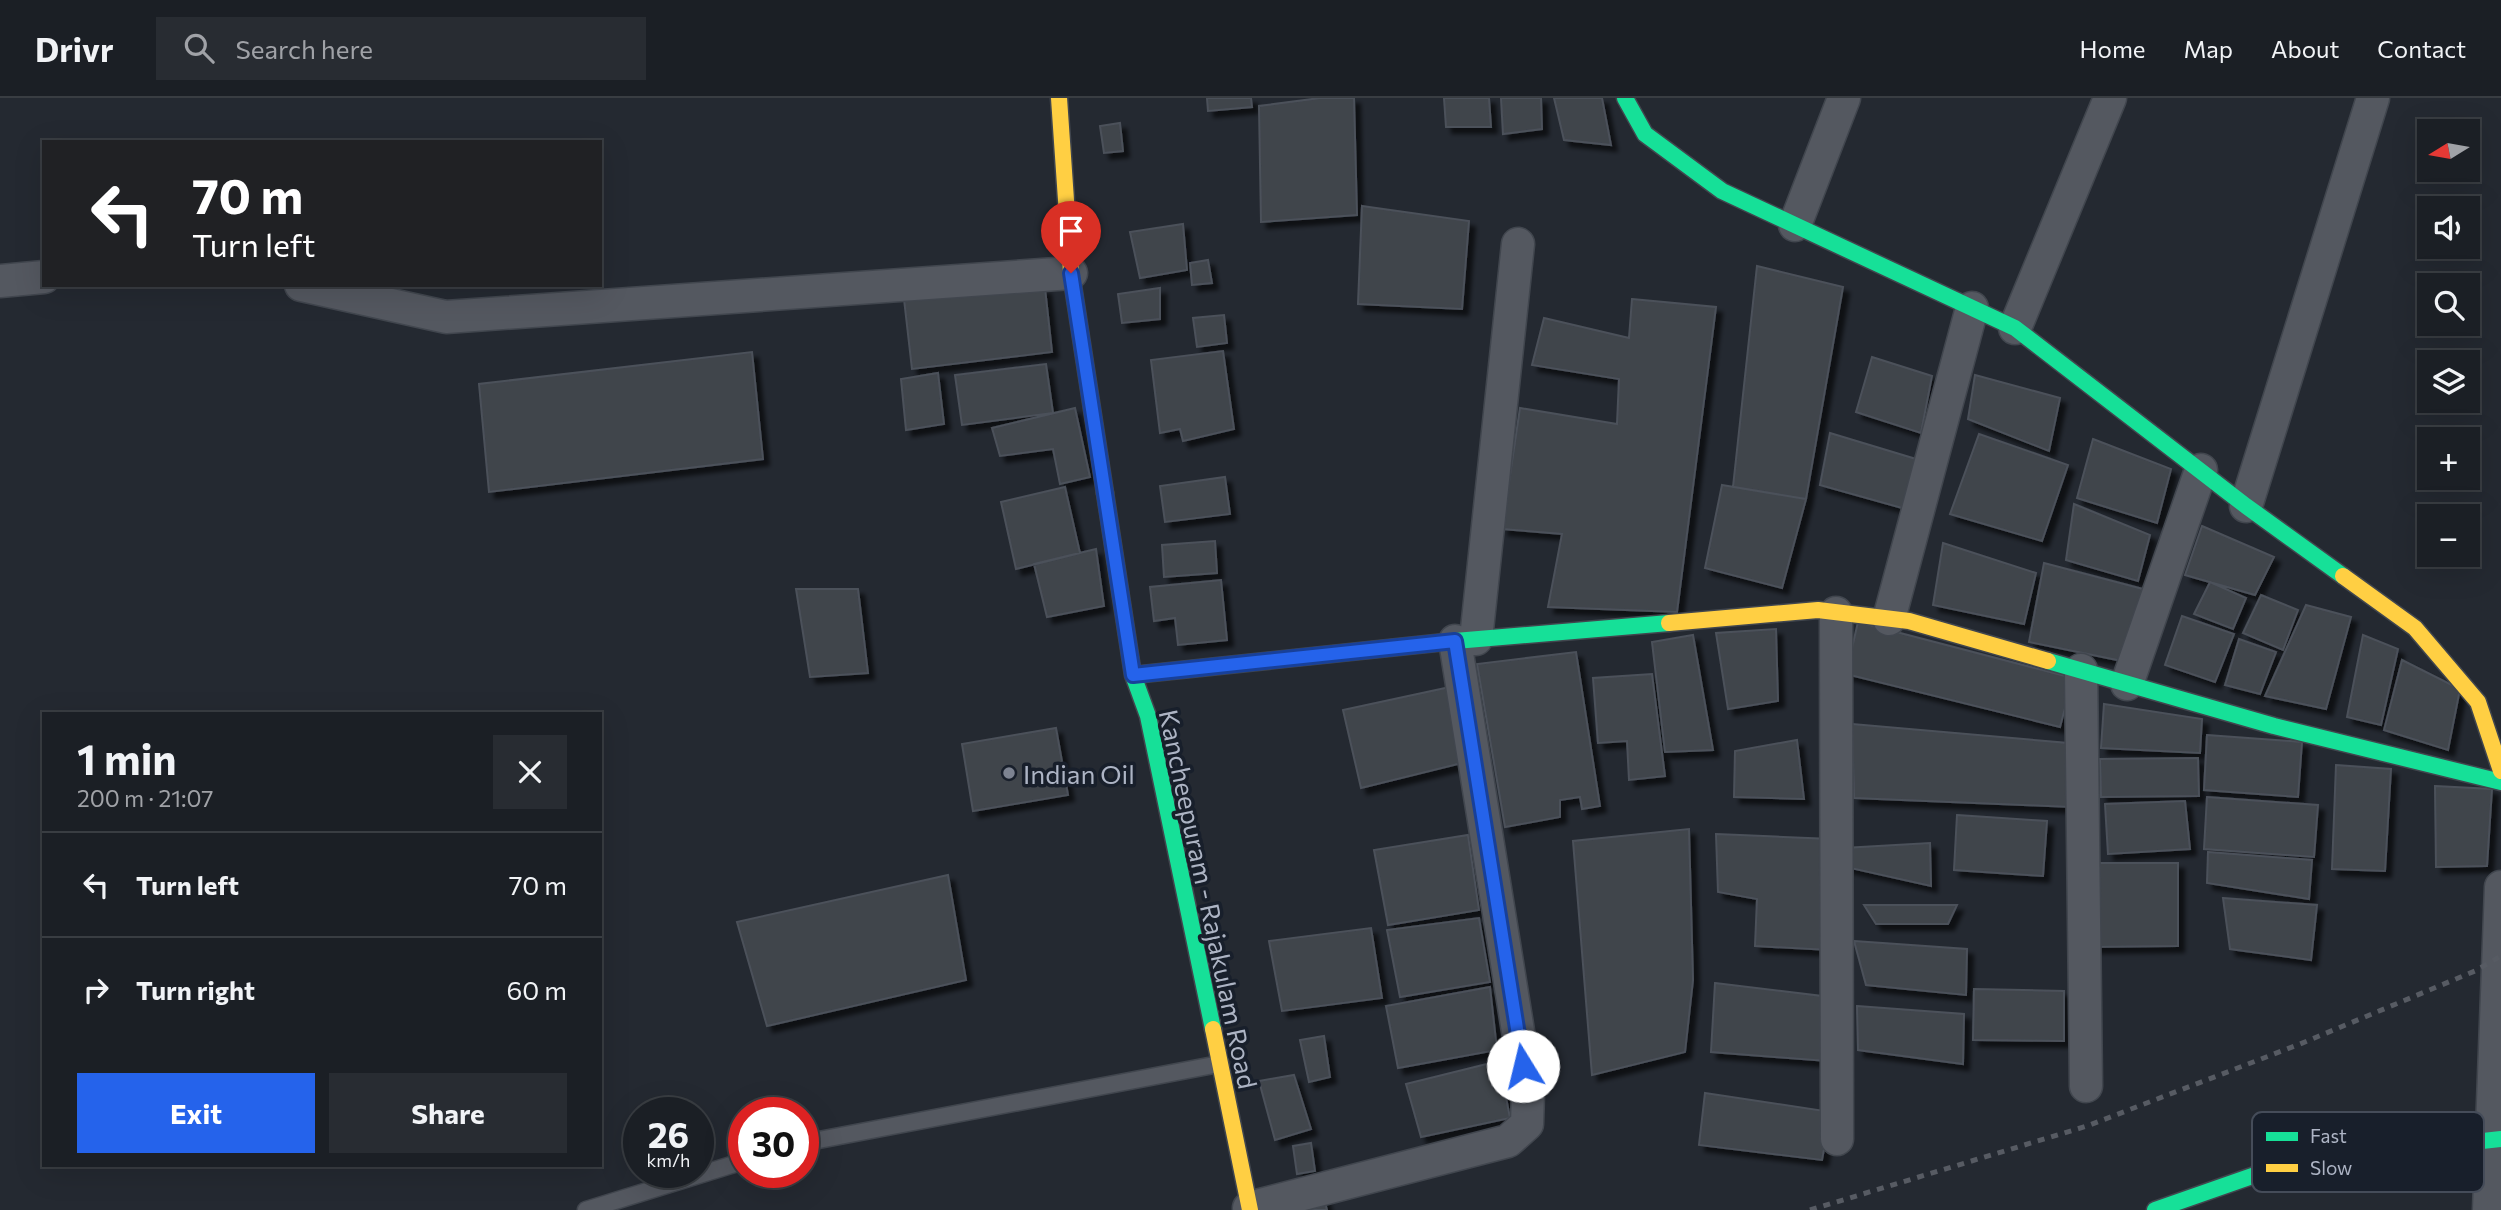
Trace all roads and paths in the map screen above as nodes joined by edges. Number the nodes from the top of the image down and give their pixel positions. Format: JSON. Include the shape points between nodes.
{"nodes":[{"id":1,"x":1059,"y":98,"type":"edge"},
{"id":2,"x":1625,"y":98,"type":"edge"},
{"id":3,"x":1844,"y":98,"type":"edge"},
{"id":4,"x":2110,"y":98,"type":"edge"},
{"id":5,"x":2373,"y":98,"type":"edge"},
{"id":6,"x":1795,"y":225,"type":"junction"},
{"id":7,"x":1518,"y":243,"type":"dead end"},
{"id":8,"x":1071,"y":273,"type":"junction"},
{"id":9,"x":42,"y":277,"type":"edge"},
{"id":10,"x":0,"y":281,"type":"edge"},
{"id":11,"x":310,"y":287,"type":"edge"},
{"id":12,"x":1972,"y":309,"type":"junction"},
{"id":13,"x":2015,"y":328,"type":"junction"},
{"id":14,"x":2201,"y":471,"type":"junction"},
{"id":15,"x":2246,"y":506,"type":"junction"},
{"id":16,"x":1836,"y":612,"type":"junction"},
{"id":17,"x":1889,"y":619,"type":"junction"},
{"id":18,"x":1465,"y":640,"type":"junction"},
{"id":19,"x":2081,"y":670,"type":"junction"},
{"id":20,"x":1133,"y":675,"type":"junction"},
{"id":21,"x":2127,"y":684,"type":"junction"},
{"id":22,"x":2498,"y":746,"type":"edge"},
{"id":23,"x":2501,"y":782,"type":"edge"},
{"id":24,"x":2501,"y":887,"type":"edge"},
{"id":25,"x":1219,"y":1064,"type":"junction"},
{"id":26,"x":2087,"y":1086,"type":"dead end"},
{"id":27,"x":1837,"y":1139,"type":"dead end"},
{"id":28,"x":2496,"y":1139,"type":"edge"},
{"id":29,"x":819,"y":1140,"type":"edge"},
{"id":30,"x":728,"y":1166,"type":"edge"},
{"id":31,"x":2252,"y":1177,"type":"edge"},
{"id":32,"x":1250,"y":1209,"type":"edge"},
{"id":33,"x":586,"y":1210,"type":"edge"},
{"id":34,"x":2155,"y":1210,"type":"edge"},
{"id":35,"x":2489,"y":1210,"type":"edge"}],
"edges":[{"from":1,"to":8,"type":"street","name":"Kancheepuram - Rajakulam Road"},
{"from":2,"to":6,"type":"street","via":[[1645,134],[1721,191]]},
{"from":3,"to":6,"type":"street"},
{"from":4,"to":13,"type":"street"},
{"from":5,"to":15,"type":"street"},
{"from":6,"to":12,"type":"street"},
{"from":7,"to":18,"type":"street"},
{"from":8,"to":11,"type":"street","via":[[446,317]]},
{"from":8,"to":20,"type":"street","name":"Kancheepuram - Rajakulam Road"},
{"from":9,"to":10,"type":"street"},
{"from":12,"to":13,"type":"street"},
{"from":12,"to":17,"type":"street"},
{"from":13,"to":14,"type":"street"},
{"from":14,"to":15,"type":"street"},
{"from":14,"to":21,"type":"street"},
{"from":15,"to":22,"type":"street","via":[[2415,628],[2477,702]]},
{"from":16,"to":17,"type":"street"},
{"from":16,"to":18,"type":"street"},
{"from":16,"to":27,"type":"street"},
{"from":17,"to":19,"type":"street"},
{"from":18,"to":20,"type":"street"},
{"from":18,"to":32,"type":"street","via":[[1528,1093],[1527,1124],[1508,1141]]},
{"from":19,"to":21,"type":"street"},
{"from":19,"to":26,"type":"street"},
{"from":20,"to":25,"type":"street","name":"Kancheepuram - Rajakulam Road","via":[[1148,716]]},
{"from":21,"to":23,"type":"street"},
{"from":24,"to":28,"type":"street"},
{"from":25,"to":29,"type":"lane"},
{"from":25,"to":32,"type":"street","name":"Kancheepuram - Rajakulam Road"},
{"from":28,"to":35,"type":"street"},
{"from":30,"to":33,"type":"lane"},
{"from":31,"to":34,"type":"street"}]}
